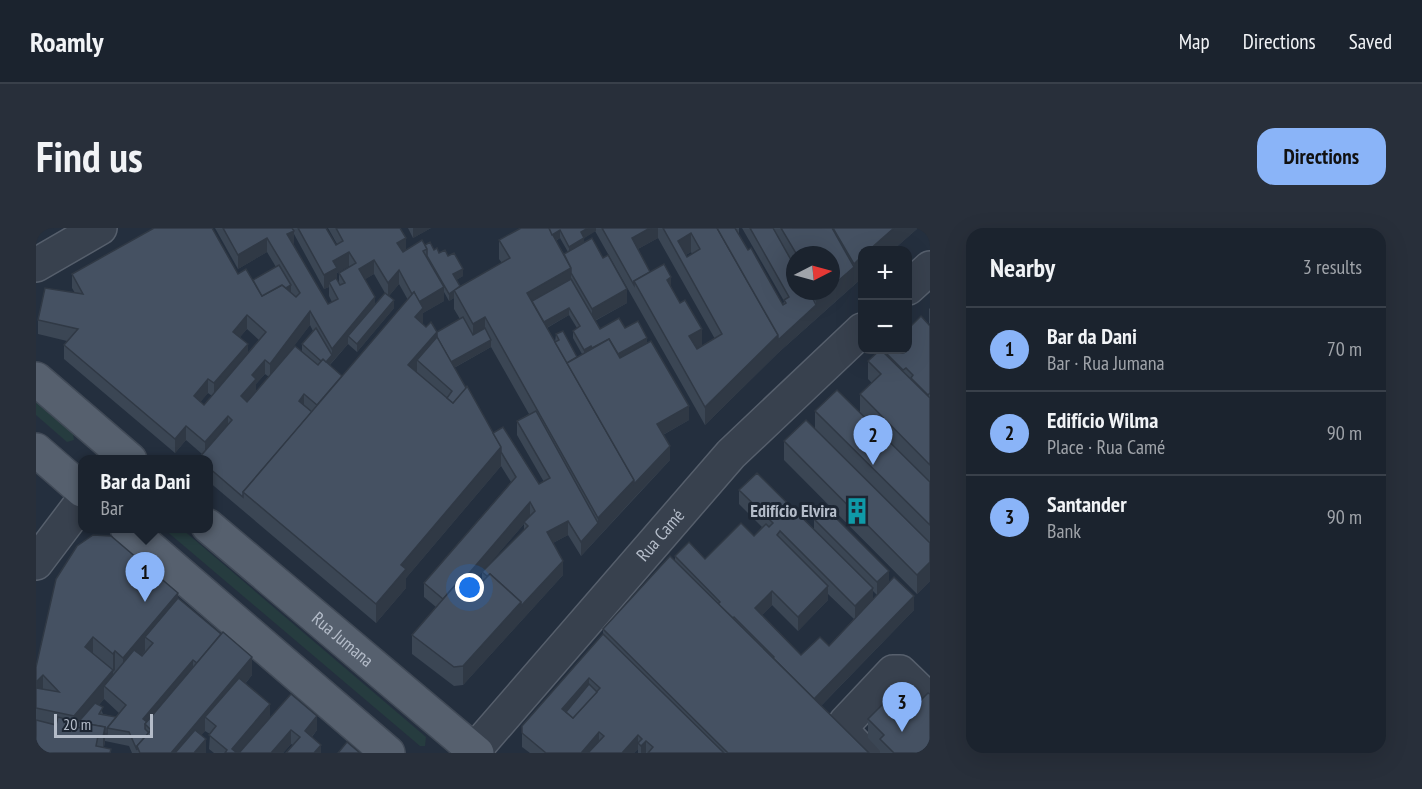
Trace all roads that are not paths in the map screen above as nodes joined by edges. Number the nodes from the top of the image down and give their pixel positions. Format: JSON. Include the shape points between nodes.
{"nodes":[{"id":1,"x":100,"y":228,"type":"edge"},
{"id":2,"x":36,"y":265,"type":"edge"},
{"id":3,"x":930,"y":268,"type":"edge"},
{"id":4,"x":912,"y":284,"type":"edge"},
{"id":5,"x":858,"y":334,"type":"edge"},
{"id":6,"x":36,"y":379,"type":"edge"},
{"id":7,"x":36,"y":450,"type":"edge"},
{"id":8,"x":120,"y":455,"type":"edge"},
{"id":9,"x":78,"y":487,"type":"edge"},
{"id":10,"x":78,"y":507,"type":"edge"},
{"id":11,"x":213,"y":530,"type":"edge"},
{"id":12,"x":133,"y":533,"type":"edge"},
{"id":13,"x":36,"y":563,"type":"edge"},
{"id":14,"x":930,"y":701,"type":"edge"},
{"id":15,"x":474,"y":752,"type":"edge"},
{"id":16,"x":388,"y":753,"type":"edge"},
{"id":17,"x":864,"y":753,"type":"edge"}],
"edges":[{"from":1,"to":2,"type":"street"},
{"from":3,"to":4,"type":"street"},
{"from":5,"to":15,"type":"street","name":"Rua Camé","via":[[731,454]]},
{"from":6,"to":8,"type":"main road"},
{"from":7,"to":9,"type":"main road"},
{"from":10,"to":13,"type":"street"},
{"from":11,"to":15,"type":"main road","name":"Rua Jumana"},
{"from":12,"to":16,"type":"main road"},
{"from":14,"to":17,"type":"street","via":[[907,677],[893,672],[845,723],[847,737]]}]}
